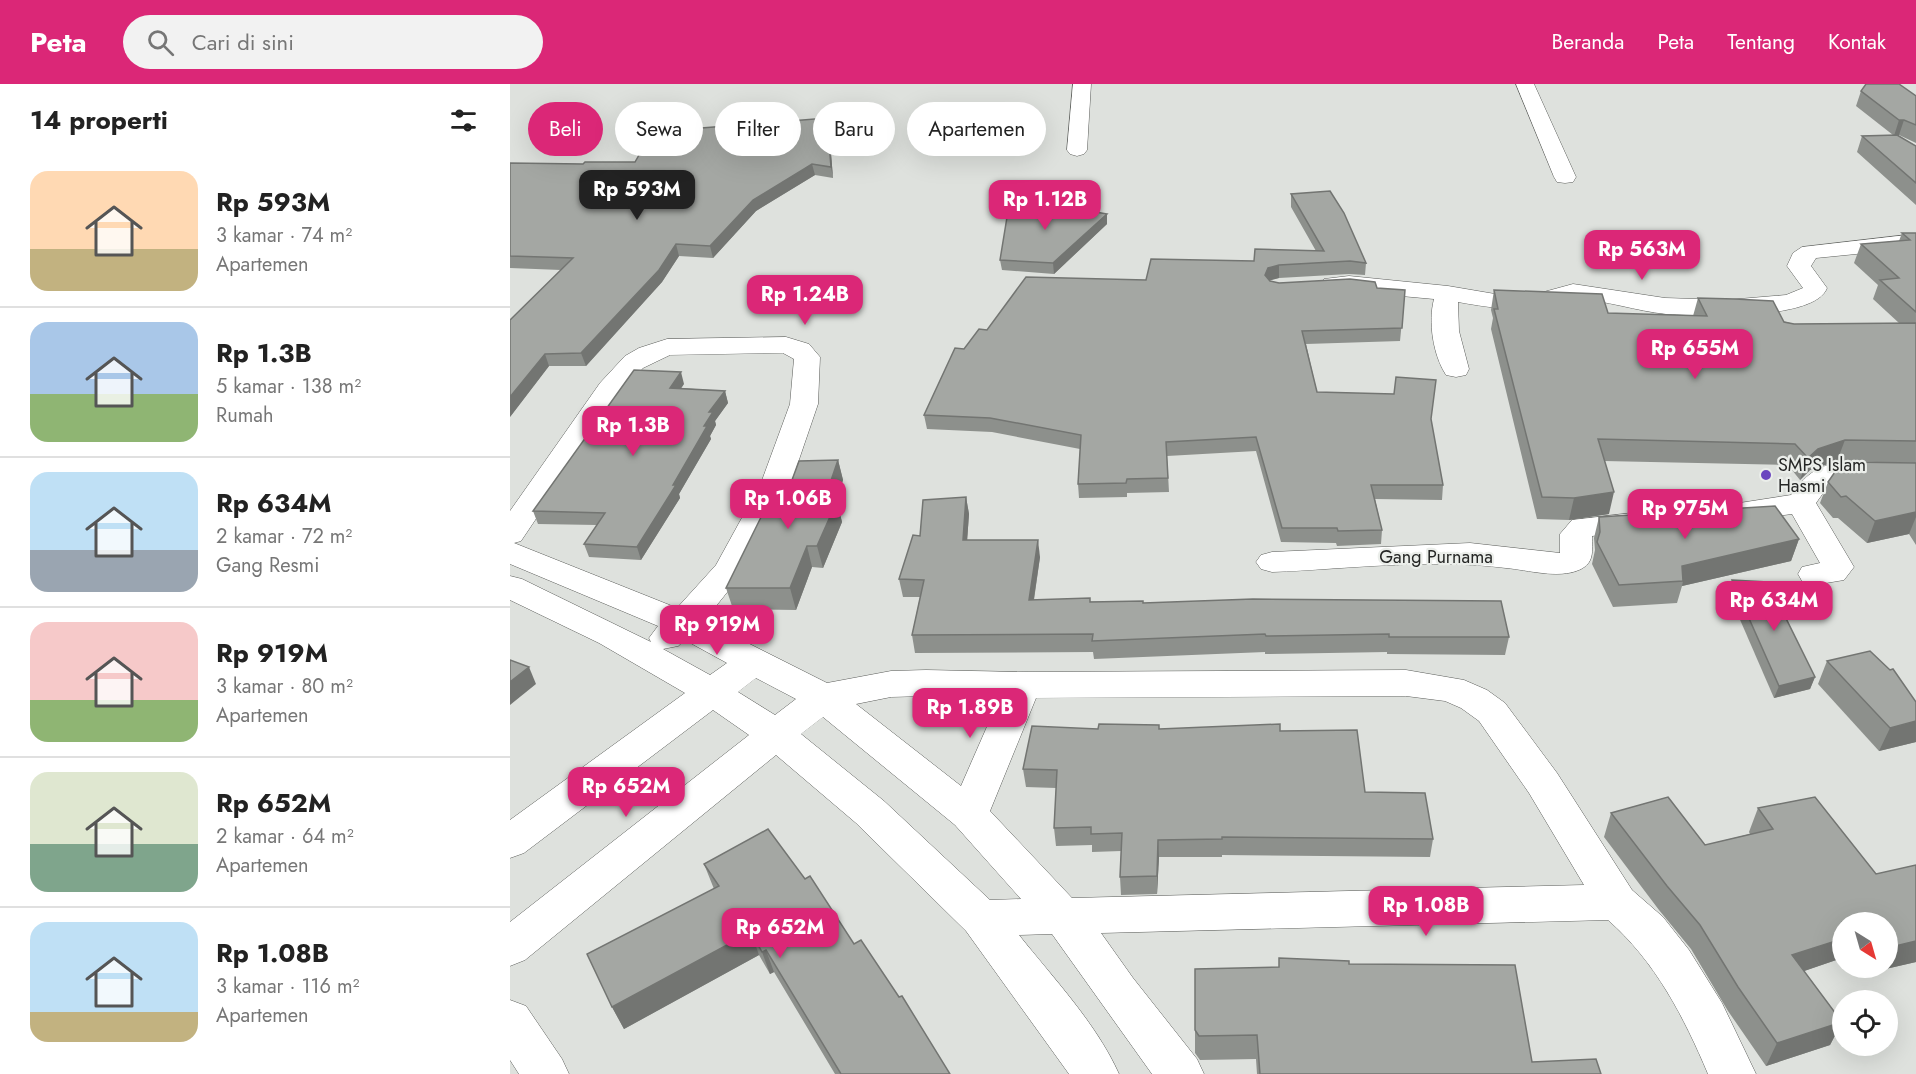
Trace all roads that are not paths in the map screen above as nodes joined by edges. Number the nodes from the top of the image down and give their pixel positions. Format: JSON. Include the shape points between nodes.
{"nodes":[{"id":1,"x":1082,"y":84,"type":"edge"},
{"id":2,"x":1525,"y":84,"type":"edge"},
{"id":3,"x":1077,"y":150,"type":"dead end"},
{"id":4,"x":1565,"y":177,"type":"dead end"},
{"id":5,"x":1916,"y":240,"type":"edge"},
{"id":6,"x":1314,"y":285,"type":"edge"},
{"id":7,"x":1448,"y":293,"type":"junction"},
{"id":8,"x":1456,"y":369,"type":"dead end"},
{"id":9,"x":1916,"y":474,"type":"edge"},
{"id":10,"x":1801,"y":503,"type":"junction"},
{"id":11,"x":510,"y":534,"type":"edge"},
{"id":12,"x":510,"y":552,"type":"edge"},
{"id":13,"x":1272,"y":562,"type":"dead end"},
{"id":14,"x":1814,"y":574,"type":"dead end"},
{"id":15,"x":510,"y":587,"type":"edge"},
{"id":16,"x":682,"y":624,"type":"junction"},
{"id":17,"x":647,"y":656,"type":"junction"},
{"id":18,"x":754,"y":661,"type":"junction"},
{"id":19,"x":1023,"y":685,"type":"junction"},
{"id":20,"x":713,"y":693,"type":"junction"},
{"id":21,"x":823,"y":697,"type":"junction"},
{"id":22,"x":777,"y":735,"type":"junction"},
{"id":23,"x":969,"y":814,"type":"junction"},
{"id":24,"x":510,"y":842,"type":"edge"},
{"id":25,"x":1617,"y":902,"type":"junction"},
{"id":26,"x":1062,"y":915,"type":"junction"},
{"id":27,"x":981,"y":918,"type":"junction"},
{"id":28,"x":510,"y":947,"type":"edge"},
{"id":29,"x":510,"y":1020,"type":"edge"},
{"id":30,"x":545,"y":1074,"type":"edge"},
{"id":31,"x":1095,"y":1074,"type":"edge"},
{"id":32,"x":1180,"y":1074,"type":"edge"},
{"id":33,"x":1732,"y":1074,"type":"edge"}],
"edges":[{"from":1,"to":3,"type":"street"},
{"from":2,"to":4,"type":"street"},
{"from":5,"to":7,"type":"street","via":[[1810,252],[1801,258],[1799,266],[1815,288],[1813,293],[1790,302],[1683,308],[1573,291],[1533,301],[1501,302]]},
{"from":6,"to":7,"type":"street","via":[[1349,283]]},
{"from":7,"to":8,"type":"street","via":[[1444,331]]},
{"from":9,"to":10,"type":"street","via":[[1832,473],[1815,483]]},
{"from":10,"to":13,"type":"street","name":"Gang Purnama","via":[[1583,527],[1576,534],[1577,556],[1562,564],[1470,553]]},
{"from":10,"to":14,"type":"street","via":[[1838,567],[1832,573]]},
{"from":11,"to":16,"type":"street","via":[[610,389],[634,362],[667,346],[786,345],[800,350],[807,357],[804,404],[776,483],[729,570]]},
{"from":12,"to":16,"type":"street"},
{"from":15,"to":17,"type":"street"},
{"from":16,"to":17,"type":"street"},
{"from":16,"to":18,"type":"street"},
{"from":17,"to":20,"type":"street"},
{"from":18,"to":20,"type":"street"},
{"from":18,"to":21,"type":"street"},
{"from":19,"to":21,"type":"street","via":[[891,684]]},
{"from":19,"to":23,"type":"street"},
{"from":19,"to":25,"type":"street","via":[[1406,682],[1451,689],[1492,712],[1543,783]]},
{"from":20,"to":22,"type":"street"},
{"from":20,"to":24,"type":"street"},
{"from":21,"to":22,"type":"street"},
{"from":21,"to":23,"type":"street"},
{"from":22,"to":27,"type":"street","via":[[870,812]]},
{"from":22,"to":28,"type":"street"},
{"from":23,"to":26,"type":"street"},
{"from":25,"to":26,"type":"street"},
{"from":25,"to":33,"type":"street","via":[[1647,928],[1672,958],[1712,1027]]},
{"from":26,"to":27,"type":"street"},
{"from":26,"to":32,"type":"street"},
{"from":27,"to":31,"type":"street"},
{"from":29,"to":30,"type":"street"}]}
